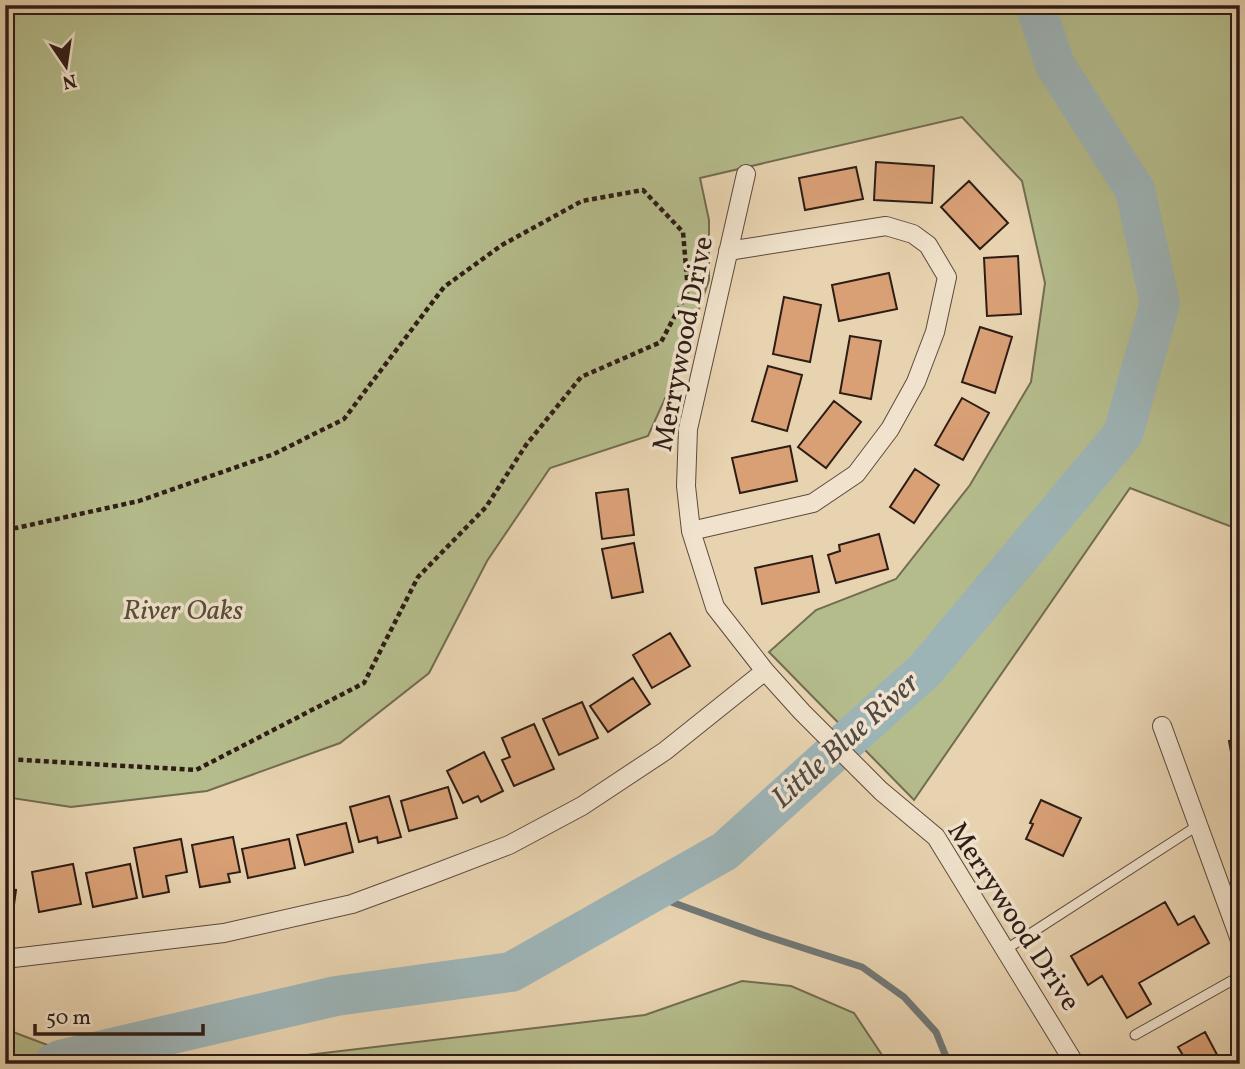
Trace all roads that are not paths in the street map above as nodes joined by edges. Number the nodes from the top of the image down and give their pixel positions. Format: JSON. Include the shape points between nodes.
{"nodes":[{"id":1,"x":746,"y":174,"type":"dead end"},
{"id":2,"x":728,"y":251,"type":"junction"},
{"id":3,"x":691,"y":531,"type":"junction"},
{"id":4,"x":765,"y":671,"type":"junction"},
{"id":5,"x":1162,"y":726,"type":"dead end"},
{"id":6,"x":1197,"y":826,"type":"junction"},
{"id":7,"x":1240,"y":940,"type":"edge"},
{"id":8,"x":1005,"y":950,"type":"junction"},
{"id":9,"x":5,"y":959,"type":"edge"},
{"id":10,"x":1240,"y":976,"type":"edge"},
{"id":11,"x":1135,"y":1035,"type":"dead end"},
{"id":12,"x":1075,"y":1064,"type":"edge"}],
"edges":[{"from":1,"to":2,"type":"street","name":"Merrywood Drive"},
{"from":2,"to":3,"type":"street","name":"Merrywood Drive","via":[[688,429],[686,486]]},
{"from":2,"to":3,"type":"street","via":[[886,226],[913,234],[928,245],[947,277],[935,332],[916,382],[890,429],[856,474],[813,503]]},
{"from":3,"to":4,"type":"street","name":"Merrywood Drive","via":[[715,607]]},
{"from":4,"to":8,"type":"street","name":"Merrywood Drive","via":[[881,791],[936,837]]},
{"from":4,"to":9,"type":"street","via":[[665,751],[582,806],[509,845],[440,872],[352,904],[224,933]]},
{"from":5,"to":6,"type":"street"},
{"from":6,"to":7,"type":"street"},
{"from":6,"to":8,"type":"lane"},
{"from":8,"to":12,"type":"street","name":"Merrywood Drive"},
{"from":10,"to":11,"type":"lane"}]}
